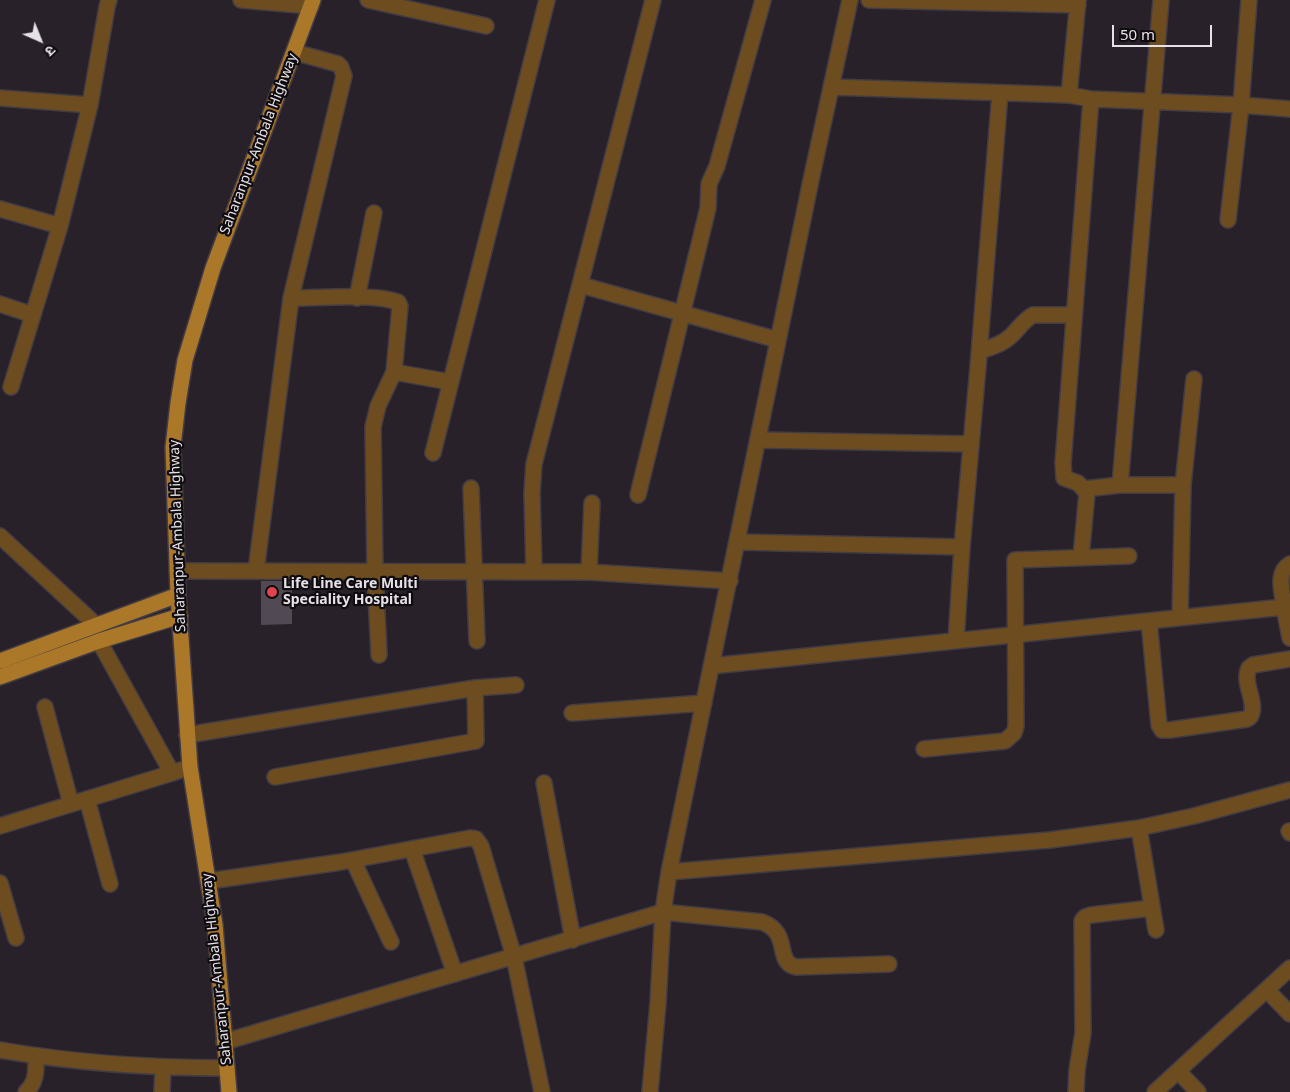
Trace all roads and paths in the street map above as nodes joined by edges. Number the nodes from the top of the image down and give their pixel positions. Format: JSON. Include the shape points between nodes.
{"nodes":[{"id":1,"x":109,"y":0,"type":"edge"},
{"id":2,"x":241,"y":0,"type":"edge"},
{"id":3,"x":246,"y":0,"type":"edge"},
{"id":4,"x":368,"y":0,"type":"edge"},
{"id":5,"x":547,"y":0,"type":"edge"},
{"id":6,"x":653,"y":0,"type":"edge"},
{"id":7,"x":763,"y":0,"type":"edge"},
{"id":8,"x":850,"y":0,"type":"edge"},
{"id":9,"x":869,"y":0,"type":"edge"},
{"id":10,"x":1161,"y":0,"type":"edge"},
{"id":11,"x":1248,"y":0,"type":"edge"},
{"id":12,"x":312,"y":3,"type":"edge"},
{"id":13,"x":1078,"y":3,"type":"edge"},
{"id":14,"x":486,"y":26,"type":"dead end"},
{"id":15,"x":294,"y":52,"type":"junction"},
{"id":16,"x":831,"y":87,"type":"junction"},
{"id":17,"x":1000,"y":93,"type":"junction"},
{"id":18,"x":1069,"y":95,"type":"junction"},
{"id":19,"x":0,"y":98,"type":"edge"},
{"id":20,"x":1091,"y":99,"type":"junction"},
{"id":21,"x":1153,"y":101,"type":"junction"},
{"id":22,"x":90,"y":105,"type":"junction"},
{"id":23,"x":1241,"y":105,"type":"junction"},
{"id":24,"x":1290,"y":109,"type":"edge"},
{"id":25,"x":0,"y":210,"type":"edge"},
{"id":26,"x":374,"y":213,"type":"dead end"},
{"id":27,"x":1228,"y":220,"type":"dead end"},
{"id":28,"x":60,"y":226,"type":"junction"},
{"id":29,"x":581,"y":285,"type":"junction"},
{"id":30,"x":291,"y":298,"type":"junction"},
{"id":31,"x":357,"y":298,"type":"junction"},
{"id":32,"x":0,"y":304,"type":"edge"},
{"id":33,"x":683,"y":314,"type":"junction"},
{"id":34,"x":33,"y":315,"type":"junction"},
{"id":35,"x":1074,"y":316,"type":"junction"},
{"id":36,"x":778,"y":340,"type":"junction"},
{"id":37,"x":980,"y":351,"type":"junction"},
{"id":38,"x":394,"y":372,"type":"junction"},
{"id":39,"x":1194,"y":379,"type":"dead end"},
{"id":40,"x":450,"y":382,"type":"junction"},
{"id":41,"x":11,"y":387,"type":"dead end"},
{"id":42,"x":758,"y":440,"type":"junction"},
{"id":43,"x":971,"y":444,"type":"junction"},
{"id":44,"x":433,"y":453,"type":"dead end"},
{"id":45,"x":1120,"y":485,"type":"junction"},
{"id":46,"x":1183,"y":485,"type":"junction"},
{"id":47,"x":471,"y":488,"type":"dead end"},
{"id":48,"x":1084,"y":489,"type":"junction"},
{"id":49,"x":638,"y":495,"type":"dead end"},
{"id":50,"x":592,"y":503,"type":"dead end"},
{"id":51,"x":0,"y":536,"type":"edge"},
{"id":52,"x":737,"y":542,"type":"junction"},
{"id":53,"x":962,"y":547,"type":"junction"},
{"id":54,"x":1129,"y":556,"type":"dead end"},
{"id":55,"x":1081,"y":557,"type":"junction"},
{"id":56,"x":1290,"y":564,"type":"edge"},
{"id":57,"x":177,"y":570,"type":"junction"},
{"id":58,"x":256,"y":571,"type":"junction"},
{"id":59,"x":375,"y":572,"type":"junction"},
{"id":60,"x":475,"y":572,"type":"junction"},
{"id":61,"x":534,"y":572,"type":"junction"},
{"id":62,"x":589,"y":572,"type":"junction"},
{"id":63,"x":730,"y":580,"type":"junction"},
{"id":64,"x":178,"y":595,"type":"junction"},
{"id":65,"x":1284,"y":607,"type":"junction"},
{"id":66,"x":180,"y":616,"type":"junction"},
{"id":67,"x":1180,"y":617,"type":"junction"},
{"id":68,"x":1149,"y":620,"type":"junction"},
{"id":69,"x":96,"y":625,"type":"junction"},
{"id":70,"x":1015,"y":634,"type":"junction"},
{"id":71,"x":1290,"y":638,"type":"edge"},
{"id":72,"x":98,"y":641,"type":"junction"},
{"id":73,"x":477,"y":641,"type":"dead end"},
{"id":74,"x":956,"y":641,"type":"junction"},
{"id":75,"x":379,"y":655,"type":"dead end"},
{"id":76,"x":1290,"y":659,"type":"edge"},
{"id":77,"x":0,"y":661,"type":"edge"},
{"id":78,"x":712,"y":666,"type":"junction"},
{"id":79,"x":0,"y":677,"type":"edge"},
{"id":80,"x":516,"y":685,"type":"dead end"},
{"id":81,"x":475,"y":688,"type":"junction"},
{"id":82,"x":704,"y":703,"type":"junction"},
{"id":83,"x":45,"y":707,"type":"dead end"},
{"id":84,"x":572,"y":713,"type":"dead end"},
{"id":85,"x":187,"y":735,"type":"junction"},
{"id":86,"x":924,"y":749,"type":"dead end"},
{"id":87,"x":190,"y":767,"type":"junction"},
{"id":88,"x":172,"y":773,"type":"junction"},
{"id":89,"x":275,"y":777,"type":"dead end"},
{"id":90,"x":544,"y":783,"type":"dead end"},
{"id":91,"x":1290,"y":790,"type":"edge"},
{"id":92,"x":87,"y":800,"type":"junction"},
{"id":93,"x":71,"y":804,"type":"junction"},
{"id":94,"x":0,"y":826,"type":"edge"},
{"id":95,"x":1139,"y":828,"type":"junction"},
{"id":96,"x":412,"y":849,"type":"junction"},
{"id":97,"x":353,"y":860,"type":"junction"},
{"id":98,"x":669,"y":872,"type":"junction"},
{"id":99,"x":209,"y":881,"type":"junction"},
{"id":100,"x":0,"y":883,"type":"edge"},
{"id":101,"x":110,"y":884,"type":"dead end"},
{"id":102,"x":1152,"y":908,"type":"junction"},
{"id":103,"x":663,"y":912,"type":"junction"},
{"id":104,"x":1156,"y":930,"type":"dead end"},
{"id":105,"x":16,"y":938,"type":"dead end"},
{"id":106,"x":573,"y":940,"type":"junction"},
{"id":107,"x":391,"y":942,"type":"dead end"},
{"id":108,"x":514,"y":957,"type":"junction"},
{"id":109,"x":890,"y":964,"type":"dead end"},
{"id":110,"x":1290,"y":968,"type":"edge"},
{"id":111,"x":455,"y":974,"type":"junction"},
{"id":112,"x":1267,"y":990,"type":"junction"},
{"id":113,"x":1290,"y":1014,"type":"edge"},
{"id":114,"x":224,"y":1042,"type":"junction"},
{"id":115,"x":0,"y":1050,"type":"edge"},
{"id":116,"x":36,"y":1056,"type":"junction"},
{"id":117,"x":163,"y":1068,"type":"junction"},
{"id":118,"x":227,"y":1068,"type":"junction"},
{"id":119,"x":1178,"y":1071,"type":"junction"},
{"id":120,"x":26,"y":1092,"type":"edge"},
{"id":121,"x":162,"y":1092,"type":"edge"},
{"id":122,"x":229,"y":1092,"type":"edge"},
{"id":123,"x":542,"y":1092,"type":"edge"},
{"id":124,"x":650,"y":1092,"type":"edge"},
{"id":125,"x":1076,"y":1092,"type":"edge"},
{"id":126,"x":1155,"y":1092,"type":"edge"},
{"id":127,"x":1198,"y":1092,"type":"edge"}],
"edges":[{"from":1,"to":22,"type":"street"},
{"from":2,"to":3,"type":"street"},
{"from":3,"to":12,"type":"street"},
{"from":4,"to":14,"type":"street"},
{"from":5,"to":40,"type":"street"},
{"from":6,"to":29,"type":"street"},
{"from":7,"to":33,"type":"street","via":[[717,166],[709,184],[710,202]]},
{"from":8,"to":16,"type":"street"},
{"from":9,"to":13,"type":"street"},
{"from":10,"to":21,"type":"street"},
{"from":11,"to":23,"type":"street"},
{"from":12,"to":15,"type":"main road","name":"Saharanpur-Ambala Highway"},
{"from":13,"to":18,"type":"street"},
{"from":15,"to":30,"type":"street","via":[[338,64],[344,76]]},
{"from":15,"to":57,"type":"main road","name":"Saharanpur-Ambala Highway","via":[[213,268],[185,360],[173,448]]},
{"from":16,"to":17,"type":"street"},
{"from":16,"to":36,"type":"street"},
{"from":17,"to":18,"type":"street"},
{"from":17,"to":37,"type":"street"},
{"from":18,"to":20,"type":"street"},
{"from":19,"to":22,"type":"street"},
{"from":20,"to":21,"type":"street"},
{"from":20,"to":35,"type":"street"},
{"from":21,"to":23,"type":"street"},
{"from":21,"to":45,"type":"street"},
{"from":22,"to":28,"type":"street"},
{"from":23,"to":24,"type":"street"},
{"from":23,"to":27,"type":"street"},
{"from":25,"to":28,"type":"street"},
{"from":26,"to":31,"type":"street"},
{"from":28,"to":34,"type":"street"},
{"from":29,"to":33,"type":"street"},
{"from":29,"to":61,"type":"street","via":[[534,464]]},
{"from":30,"to":31,"type":"street"},
{"from":30,"to":58,"type":"street"},
{"from":31,"to":38,"type":"street","via":[[398,302]]},
{"from":32,"to":34,"type":"street"},
{"from":33,"to":36,"type":"street"},
{"from":33,"to":49,"type":"street"},
{"from":34,"to":41,"type":"street"},
{"from":35,"to":37,"type":"street","via":[[1032,315],[1006,340]]},
{"from":35,"to":48,"type":"street","via":[[1063,472],[1064,478]]},
{"from":36,"to":42,"type":"street"},
{"from":37,"to":43,"type":"street"},
{"from":38,"to":40,"type":"street"},
{"from":38,"to":59,"type":"street","via":[[378,406],[373,427]]},
{"from":39,"to":46,"type":"street"},
{"from":40,"to":44,"type":"street"},
{"from":42,"to":43,"type":"street"},
{"from":42,"to":52,"type":"street"},
{"from":43,"to":53,"type":"street"},
{"from":45,"to":46,"type":"street"},
{"from":45,"to":48,"type":"street"},
{"from":46,"to":67,"type":"street"},
{"from":47,"to":60,"type":"street"},
{"from":48,"to":55,"type":"street","via":[[1088,502]]},
{"from":50,"to":62,"type":"street"},
{"from":51,"to":69,"type":"street"},
{"from":52,"to":53,"type":"street"},
{"from":52,"to":63,"type":"street"},
{"from":53,"to":74,"type":"street"},
{"from":54,"to":55,"type":"street"},
{"from":55,"to":70,"type":"street","via":[[1014,560]]},
{"from":56,"to":65,"type":"street","via":[[1281,575]]},
{"from":57,"to":58,"type":"street"},
{"from":57,"to":64,"type":"main road","name":"Saharanpur-Ambala Highway"},
{"from":58,"to":59,"type":"street"},
{"from":59,"to":60,"type":"street"},
{"from":59,"to":75,"type":"street"},
{"from":60,"to":61,"type":"street"},
{"from":60,"to":73,"type":"street"},
{"from":61,"to":62,"type":"street"},
{"from":62,"to":63,"type":"street"},
{"from":63,"to":78,"type":"street"},
{"from":64,"to":66,"type":"main road","name":"Saharanpur-Ambala Highway"},
{"from":64,"to":69,"type":"main road"},
{"from":65,"to":67,"type":"street"},
{"from":65,"to":71,"type":"street"},
{"from":66,"to":72,"type":"main road"},
{"from":66,"to":85,"type":"main road","name":"Saharanpur-Ambala Highway"},
{"from":67,"to":68,"type":"street"},
{"from":68,"to":70,"type":"street"},
{"from":68,"to":76,"type":"street","via":[[1159,726],[1162,730],[1247,719],[1253,710],[1247,678],[1249,668]]},
{"from":69,"to":77,"type":"main road"},
{"from":70,"to":74,"type":"street"},
{"from":70,"to":86,"type":"street","via":[[1014,733],[1005,741]]},
{"from":72,"to":79,"type":"main road"},
{"from":72,"to":88,"type":"street"},
{"from":74,"to":78,"type":"street"},
{"from":78,"to":82,"type":"street"},
{"from":80,"to":81,"type":"street"},
{"from":81,"to":85,"type":"street"},
{"from":81,"to":89,"type":"street","via":[[476,741]]},
{"from":82,"to":84,"type":"street"},
{"from":82,"to":98,"type":"street"},
{"from":83,"to":93,"type":"street"},
{"from":85,"to":87,"type":"main road","name":"Saharanpur-Ambala Highway"},
{"from":87,"to":88,"type":"street"},
{"from":87,"to":99,"type":"main road","name":"Saharanpur-Ambala Highway"},
{"from":88,"to":92,"type":"street"},
{"from":90,"to":106,"type":"street"},
{"from":91,"to":95,"type":"street"},
{"from":92,"to":93,"type":"street"},
{"from":92,"to":101,"type":"street"},
{"from":93,"to":94,"type":"street"},
{"from":95,"to":98,"type":"street","via":[[1050,840]]},
{"from":95,"to":102,"type":"street"},
{"from":96,"to":97,"type":"street"},
{"from":96,"to":108,"type":"street","via":[[470,838],[479,842]]},
{"from":96,"to":111,"type":"street"},
{"from":97,"to":99,"type":"street"},
{"from":97,"to":107,"type":"street"},
{"from":98,"to":103,"type":"street"},
{"from":99,"to":114,"type":"main road","name":"Saharanpur-Ambala Highway"},
{"from":100,"to":105,"type":"street"},
{"from":102,"to":104,"type":"street"},
{"from":102,"to":125,"type":"street","via":[[1090,915],[1082,921],[1083,1034]]},
{"from":103,"to":106,"type":"street"},
{"from":103,"to":109,"type":"street","via":[[762,922],[780,937],[785,961],[796,967]]},
{"from":103,"to":124,"type":"street"},
{"from":106,"to":108,"type":"street"},
{"from":108,"to":111,"type":"street"},
{"from":108,"to":123,"type":"street"},
{"from":110,"to":112,"type":"street"},
{"from":111,"to":114,"type":"street"},
{"from":112,"to":113,"type":"street"},
{"from":112,"to":119,"type":"street"},
{"from":114,"to":118,"type":"main road","name":"Saharanpur-Ambala Highway"},
{"from":115,"to":116,"type":"street"},
{"from":116,"to":117,"type":"street"},
{"from":116,"to":120,"type":"street","via":[[36,1077]]},
{"from":117,"to":118,"type":"street"},
{"from":117,"to":121,"type":"street"},
{"from":118,"to":122,"type":"main road","name":"Saharanpur-Ambala Highway"},
{"from":119,"to":126,"type":"street"},
{"from":119,"to":127,"type":"street"}]}
